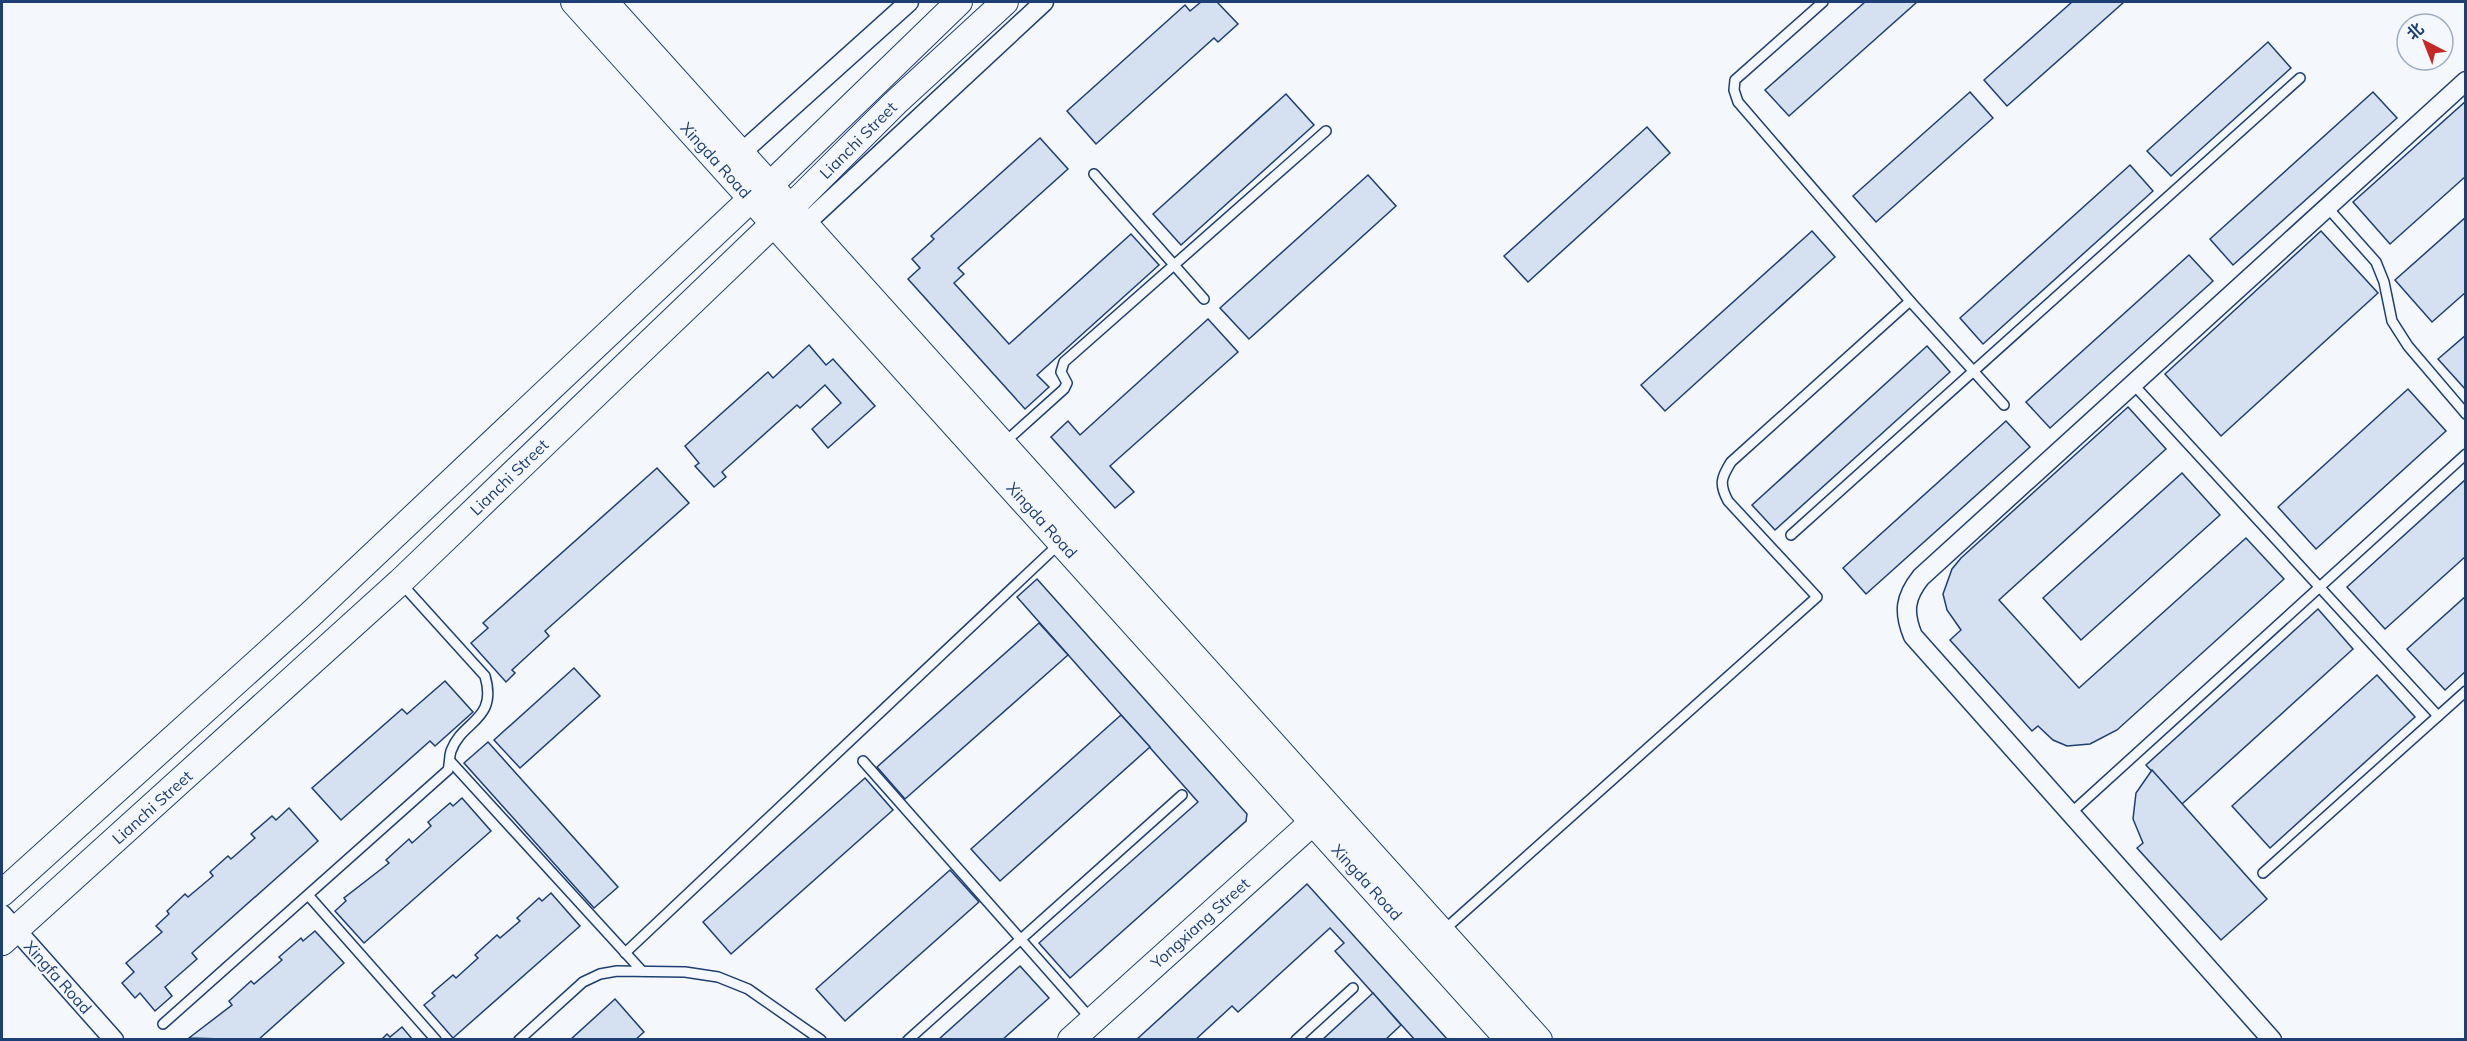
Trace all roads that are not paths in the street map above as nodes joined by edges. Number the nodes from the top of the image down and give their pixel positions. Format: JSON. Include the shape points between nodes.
{"nodes":[{"id":1,"x":574,"y":2,"type":"edge"},
{"id":2,"x":605,"y":2,"type":"edge"},
{"id":3,"x":909,"y":2,"type":"edge"},
{"id":4,"x":959,"y":2,"type":"edge"},
{"id":5,"x":1005,"y":2,"type":"edge"},
{"id":6,"x":1044,"y":2,"type":"edge"},
{"id":7,"x":1823,"y":2,"type":"edge"},
{"id":8,"x":2300,"y":78,"type":"dead end"},
{"id":9,"x":2466,"y":81,"type":"edge"},
{"id":10,"x":1326,"y":131,"type":"dead end"},
{"id":11,"x":741,"y":153,"type":"junction"},
{"id":12,"x":1094,"y":174,"type":"dead end"},
{"id":13,"x":760,"y":192,"type":"junction"},
{"id":14,"x":2327,"y":207,"type":"junction"},
{"id":15,"x":789,"y":218,"type":"junction"},
{"id":16,"x":1174,"y":265,"type":"junction"},
{"id":17,"x":1204,"y":299,"type":"dead end"},
{"id":18,"x":1910,"y":301,"type":"junction"},
{"id":19,"x":1973,"y":371,"type":"junction"},
{"id":20,"x":2133,"y":384,"type":"junction"},
{"id":21,"x":2004,"y":405,"type":"dead end"},
{"id":22,"x":2466,"y":414,"type":"edge"},
{"id":23,"x":1003,"y":444,"type":"junction"},
{"id":24,"x":2466,"y":454,"type":"edge"},
{"id":25,"x":1791,"y":536,"type":"dead end"},
{"id":26,"x":1061,"y":542,"type":"junction"},
{"id":27,"x":400,"y":582,"type":"junction"},
{"id":28,"x":2320,"y":586,"type":"junction"},
{"id":29,"x":2466,"y":691,"type":"edge"},
{"id":30,"x":2438,"y":716,"type":"junction"},
{"id":31,"x":863,"y":761,"type":"dead end"},
{"id":32,"x":451,"y":762,"type":"junction"},
{"id":33,"x":1182,"y":795,"type":"dead end"},
{"id":34,"x":2070,"y":813,"type":"junction"},
{"id":35,"x":1321,"y":814,"type":"junction"},
{"id":36,"x":2263,"y":873,"type":"dead end"},
{"id":37,"x":2,"y":893,"type":"edge"},
{"id":38,"x":308,"y":895,"type":"junction"},
{"id":39,"x":6,"y":928,"type":"edge"},
{"id":40,"x":1442,"y":931,"type":"junction"},
{"id":41,"x":1021,"y":939,"type":"junction"},
{"id":42,"x":625,"y":953,"type":"junction"},
{"id":43,"x":642,"y":972,"type":"junction"},
{"id":44,"x":1353,"y":988,"type":"dead end"},
{"id":45,"x":163,"y":1024,"type":"dead end"},
{"id":46,"x":1081,"y":1033,"type":"edge"},
{"id":47,"x":114,"y":1040,"type":"edge"},
{"id":48,"x":436,"y":1040,"type":"edge"},
{"id":49,"x":519,"y":1040,"type":"edge"},
{"id":50,"x":820,"y":1040,"type":"edge"},
{"id":51,"x":909,"y":1040,"type":"edge"},
{"id":52,"x":1296,"y":1040,"type":"edge"},
{"id":53,"x":1509,"y":1040,"type":"edge"},
{"id":54,"x":1539,"y":1040,"type":"edge"},
{"id":55,"x":2272,"y":1040,"type":"edge"}],
"edges":[{"from":1,"to":13,"type":"main road","name":"Xingda Road"},
{"from":2,"to":11,"type":"main road","name":"Xingda Road"},
{"from":3,"to":11,"type":"street"},
{"from":4,"to":13,"type":"main road","name":"Lianchi Street"},
{"from":5,"to":15,"type":"main road","name":"Lianchi Street","via":[[895,103]]},
{"from":6,"to":15,"type":"street"},
{"from":7,"to":18,"type":"lane","via":[[1736,80],[1734,90],[1738,102]]},
{"from":8,"to":19,"type":"lane"},
{"from":9,"to":14,"type":"street"},
{"from":10,"to":16,"type":"lane"},
{"from":11,"to":13,"type":"main road","name":"Xingda Road"},
{"from":12,"to":16,"type":"lane"},
{"from":13,"to":15,"type":"main road","name":"Xingda Road"},
{"from":13,"to":37,"type":"main road","name":"Lianchi Street","via":[[310,615]]},
{"from":14,"to":20,"type":"street"},
{"from":14,"to":22,"type":"lane","via":[[2376,262],[2392,321],[2408,346]]},
{"from":15,"to":23,"type":"main road","name":"Xingda Road"},
{"from":15,"to":26,"type":"main road","name":"Xingda Road"},
{"from":15,"to":27,"type":"main road","name":"Lianchi Street"},
{"from":16,"to":17,"type":"lane"},
{"from":16,"to":23,"type":"lane","via":[[1064,362],[1064,389]]},
{"from":18,"to":19,"type":"lane"},
{"from":18,"to":40,"type":"lane","via":[[1731,462],[1721,478],[1721,489],[1728,501],[1817,597]]},
{"from":19,"to":21,"type":"lane"},
{"from":19,"to":25,"type":"lane"},
{"from":20,"to":28,"type":"lane"},
{"from":20,"to":34,"type":"street","via":[[1921,578],[1905,606],[1913,636]]},
{"from":23,"to":35,"type":"main road","name":"Xingda Road"},
{"from":24,"to":28,"type":"lane"},
{"from":26,"to":35,"type":"main road","name":"Xingda Road"},
{"from":26,"to":42,"type":"lane"},
{"from":27,"to":32,"type":"lane","via":[[485,676],[489,689],[487,705],[452,750]]},
{"from":27,"to":39,"type":"main road","name":"Lianchi Street"},
{"from":28,"to":30,"type":"lane"},
{"from":28,"to":34,"type":"lane"},
{"from":29,"to":30,"type":"lane"},
{"from":30,"to":36,"type":"lane"},
{"from":31,"to":41,"type":"lane"},
{"from":32,"to":38,"type":"lane","via":[[448,770]]},
{"from":32,"to":42,"type":"lane"},
{"from":33,"to":41,"type":"lane"},
{"from":34,"to":55,"type":"street"},
{"from":35,"to":40,"type":"main road","name":"Xingda Road"},
{"from":35,"to":46,"type":"main road","name":"Yongxiang Street"},
{"from":35,"to":53,"type":"main road","name":"Xingda Road"},
{"from":38,"to":45,"type":"lane"},
{"from":38,"to":48,"type":"lane"},
{"from":39,"to":47,"type":"street","name":"Xingfa Road"},
{"from":40,"to":54,"type":"main road","name":"Xingda Road"},
{"from":41,"to":46,"type":"lane"},
{"from":41,"to":51,"type":"lane"},
{"from":42,"to":43,"type":"lane"},
{"from":43,"to":49,"type":"lane","via":[[609,973],[583,982]]},
{"from":43,"to":50,"type":"lane","via":[[718,977],[748,989]]},
{"from":44,"to":52,"type":"lane"}]}
